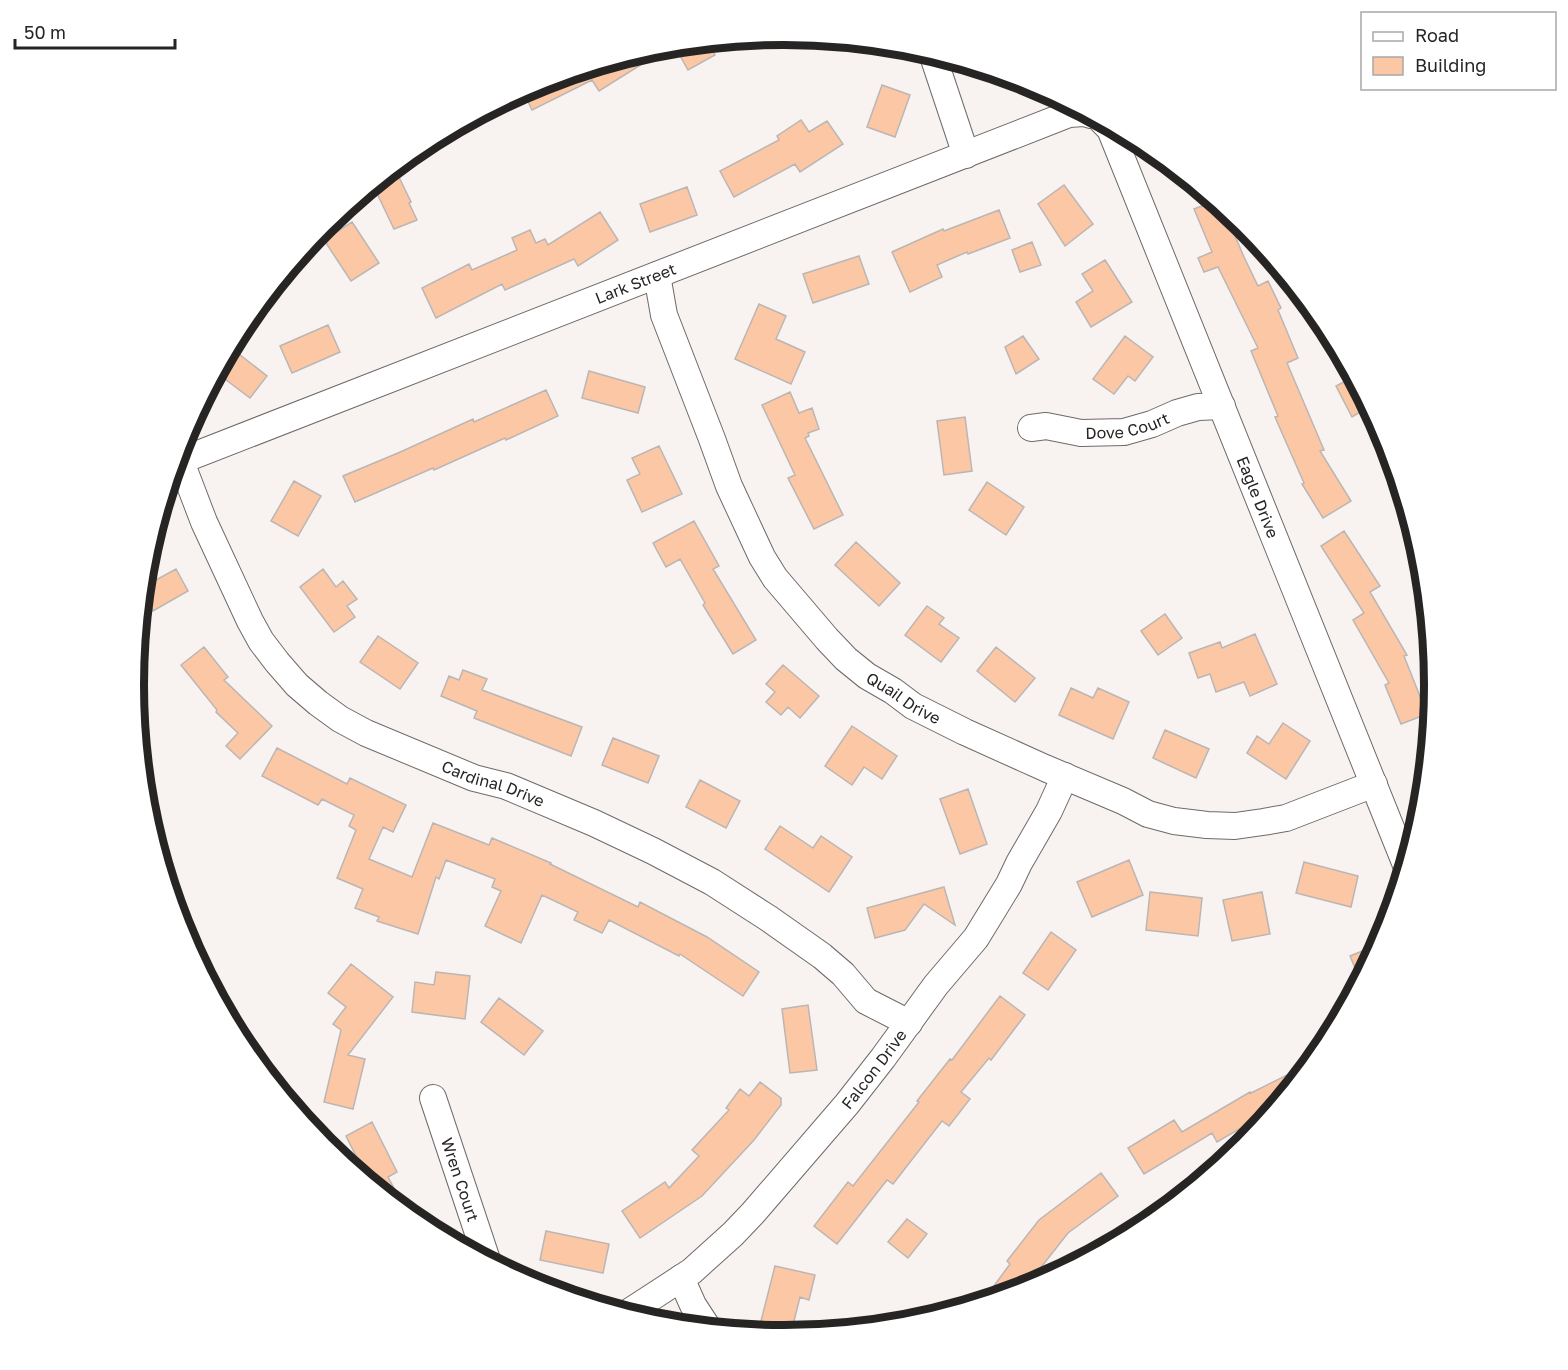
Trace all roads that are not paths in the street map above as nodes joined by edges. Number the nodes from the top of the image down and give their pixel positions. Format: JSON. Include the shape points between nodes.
{"nodes":[{"id":1,"x":936,"y":63,"type":"edge"},
{"id":2,"x":1072,"y":114,"type":"edge"},
{"id":3,"x":1106,"y":132,"type":"edge"},
{"id":4,"x":966,"y":154,"type":"junction"},
{"id":5,"x":657,"y":275,"type":"junction"},
{"id":6,"x":1222,"y":406,"type":"junction"},
{"id":7,"x":1031,"y":428,"type":"dead end"},
{"id":8,"x":188,"y":454,"type":"edge"},
{"id":9,"x":183,"y":467,"type":"edge"},
{"id":10,"x":1065,"y":776,"type":"junction"},
{"id":11,"x":1374,"y":784,"type":"junction"},
{"id":12,"x":1401,"y":853,"type":"edge"},
{"id":13,"x":909,"y":1023,"type":"junction"},
{"id":14,"x":433,"y":1098,"type":"dead end"},
{"id":15,"x":484,"y":1250,"type":"edge"},
{"id":16,"x":681,"y":1278,"type":"junction"},
{"id":17,"x":636,"y":1307,"type":"edge"},
{"id":18,"x":703,"y":1320,"type":"edge"}],
"edges":[{"from":1,"to":4,"type":"street"},
{"from":2,"to":4,"type":"street","name":"Lark Street"},
{"from":3,"to":6,"type":"street","name":"Eagle Drive"},
{"from":4,"to":5,"type":"street","name":"Lark Street"},
{"from":5,"to":8,"type":"street","name":"Lark Street"},
{"from":5,"to":10,"type":"street","name":"Quail Drive","via":[[664,315],[729,486],[775,578],[826,639],[867,676],[913,706]]},
{"from":6,"to":7,"type":"street","name":"Dove Court","via":[[1198,407],[1124,432]]},
{"from":6,"to":11,"type":"street","name":"Eagle Drive"},
{"from":9,"to":13,"type":"street","name":"Cardinal Drive","via":[[250,621],[277,662],[318,703],[366,733],[594,823],[712,882],[822,956],[866,1001]]},
{"from":10,"to":11,"type":"street","name":"Quail Drive","via":[[1148,814],[1174,821],[1235,826],[1286,818]]},
{"from":10,"to":13,"type":"street","name":"Falcon Drive","via":[[976,938]]},
{"from":11,"to":12,"type":"street","name":"Eagle Drive"},
{"from":13,"to":16,"type":"street","name":"Falcon Drive","via":[[847,1104],[753,1213]]},
{"from":14,"to":15,"type":"street","name":"Wren Court"},
{"from":16,"to":17,"type":"street","name":"Falcon Drive"},
{"from":16,"to":18,"type":"street"}]}
